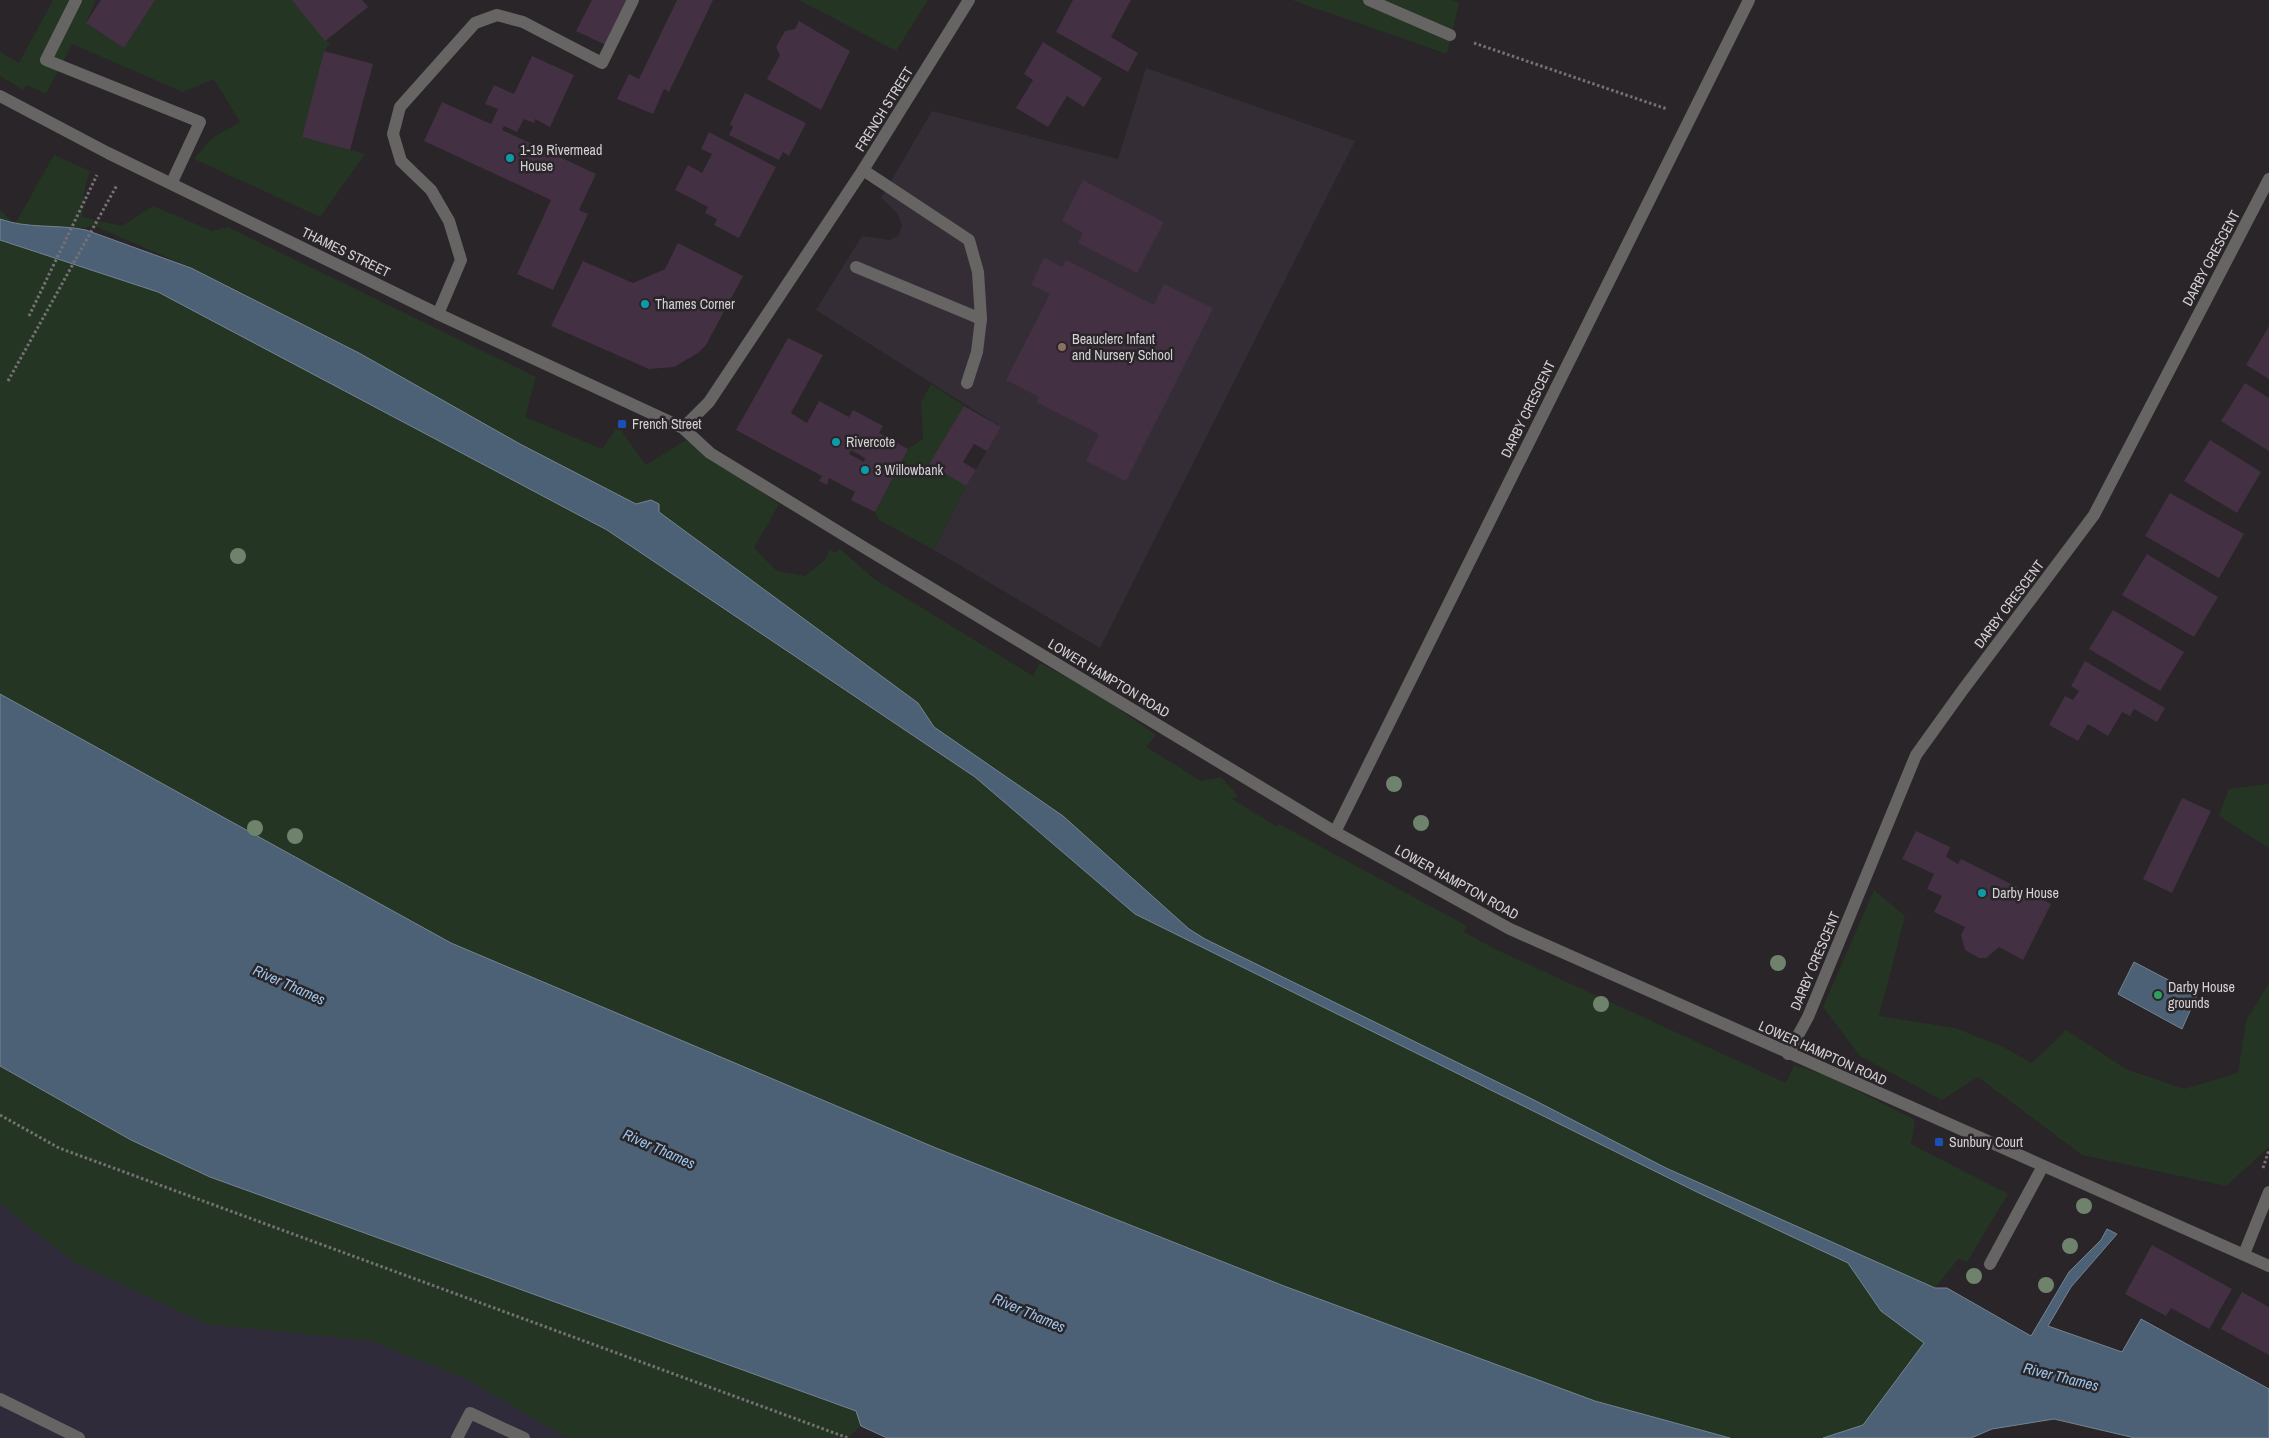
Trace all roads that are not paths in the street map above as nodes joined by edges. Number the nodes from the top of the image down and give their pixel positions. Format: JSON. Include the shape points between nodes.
{"nodes":[{"id":1,"x":76,"y":0,"type":"edge"},
{"id":2,"x":633,"y":0,"type":"edge"},
{"id":3,"x":969,"y":0,"type":"edge"},
{"id":4,"x":1369,"y":0,"type":"edge"},
{"id":5,"x":1749,"y":0,"type":"edge"},
{"id":6,"x":1450,"y":35,"type":"road end"},
{"id":7,"x":0,"y":96,"type":"edge"},
{"id":8,"x":863,"y":170,"type":"junction"},
{"id":9,"x":2269,"y":179,"type":"edge"},
{"id":10,"x":172,"y":182,"type":"junction"},
{"id":11,"x":856,"y":267,"type":"dead end"},
{"id":12,"x":438,"y":314,"type":"junction"},
{"id":13,"x":981,"y":319,"type":"junction"},
{"id":14,"x":967,"y":383,"type":"dead end"},
{"id":15,"x":683,"y":428,"type":"junction"},
{"id":16,"x":1335,"y":832,"type":"junction"},
{"id":17,"x":1788,"y":1054,"type":"junction"},
{"id":18,"x":2043,"y":1166,"type":"junction"},
{"id":19,"x":2269,"y":1192,"type":"edge"},
{"id":20,"x":2244,"y":1254,"type":"junction"},
{"id":21,"x":1990,"y":1264,"type":"dead end"},
{"id":22,"x":2269,"y":1266,"type":"edge"},
{"id":23,"x":0,"y":1399,"type":"edge"},
{"id":24,"x":79,"y":1438,"type":"edge"},
{"id":25,"x":456,"y":1438,"type":"edge"},
{"id":26,"x":524,"y":1438,"type":"edge"}],
"edges":[{"from":1,"to":10,"type":"street","via":[[46,60],[200,122]]},
{"from":2,"to":12,"type":"street","via":[[602,63],[523,22],[497,15],[475,23],[400,107],[393,134],[401,161],[431,190],[449,221],[461,260]]},
{"from":3,"to":8,"type":"street","name":"FRENCH STREET"},
{"from":4,"to":6,"type":"street"},
{"from":5,"to":16,"type":"street","name":"DARBY CRESCENT"},
{"from":7,"to":10,"type":"street","name":"THAMES STREET","via":[[108,153]]},
{"from":8,"to":13,"type":"street","via":[[968,240],[978,272]]},
{"from":8,"to":15,"type":"street","name":"FRENCH STREET","via":[[709,402]]},
{"from":9,"to":17,"type":"street","name":"DARBY CRESCENT","via":[[2094,515],[1916,755],[1808,1017]]},
{"from":10,"to":12,"type":"street","name":"THAMES STREET"},
{"from":11,"to":13,"type":"street"},
{"from":12,"to":15,"type":"street","name":"THAMES STREET"},
{"from":13,"to":14,"type":"street","via":[[977,352]]},
{"from":15,"to":16,"type":"street","name":"LOWER HAMPTON ROAD","via":[[710,453]]},
{"from":16,"to":17,"type":"street","name":"LOWER HAMPTON ROAD","via":[[1510,929]]},
{"from":17,"to":18,"type":"street","name":"LOWER HAMPTON ROAD"},
{"from":18,"to":20,"type":"street","name":"LOWER HAMPTON ROAD"},
{"from":18,"to":21,"type":"street"},
{"from":19,"to":20,"type":"street"},
{"from":20,"to":22,"type":"street","name":"LOWER HAMPTON ROAD"},
{"from":23,"to":24,"type":"street"},
{"from":25,"to":26,"type":"street","via":[[470,1413]]}]}
